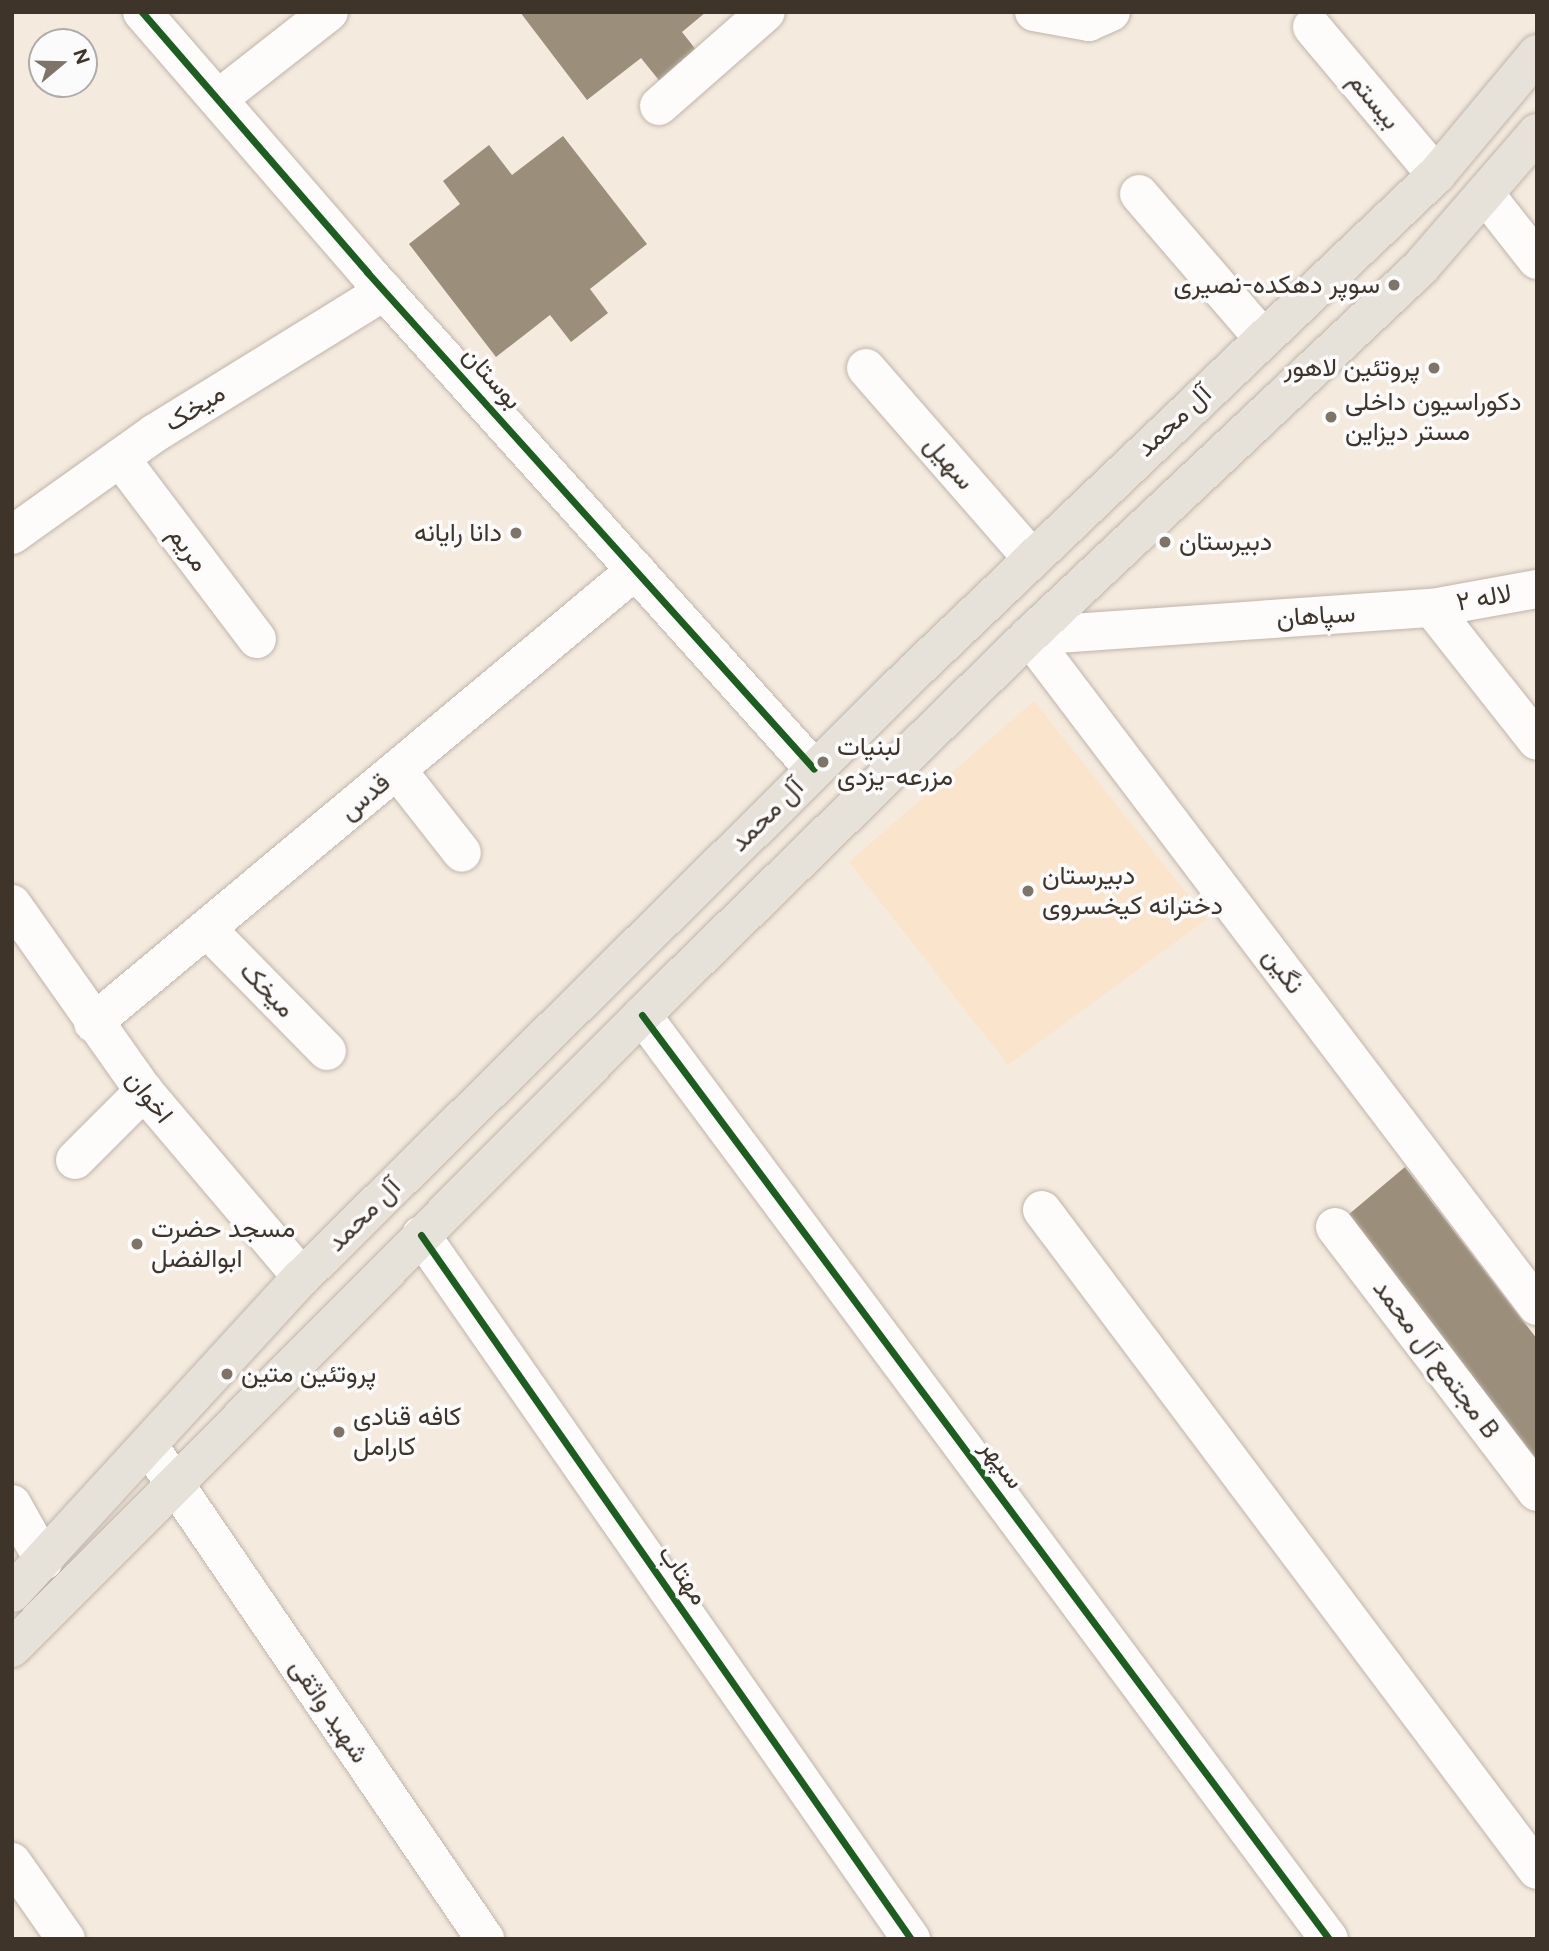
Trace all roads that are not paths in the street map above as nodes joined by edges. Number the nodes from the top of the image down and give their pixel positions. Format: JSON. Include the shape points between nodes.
{"nodes":[{"id":1,"x":142,"y":12,"type":"edge"},
{"id":2,"x":329,"y":12,"type":"edge"},
{"id":3,"x":766,"y":12,"type":"edge"},
{"id":4,"x":1034,"y":12,"type":"edge"},
{"id":5,"x":1111,"y":12,"type":"edge"},
{"id":6,"x":1312,"y":27,"type":"dead end"},
{"id":7,"x":1537,"y":54,"type":"edge"},
{"id":8,"x":218,"y":99,"type":"junction"},
{"id":9,"x":659,"y":106,"type":"dead end"},
{"id":10,"x":1537,"y":133,"type":"edge"},
{"id":11,"x":1436,"y":175,"type":"junction"},
{"id":12,"x":1139,"y":194,"type":"dead end"},
{"id":13,"x":1485,"y":194,"type":"junction"},
{"id":14,"x":1537,"y":260,"type":"edge"},
{"id":15,"x":385,"y":291,"type":"junction"},
{"id":16,"x":1263,"y":338,"type":"junction"},
{"id":17,"x":866,"y":368,"type":"dead end"},
{"id":18,"x":120,"y":458,"type":"junction"},
{"id":19,"x":12,"y":535,"type":"edge"},
{"id":20,"x":1032,"y":558,"type":"junction"},
{"id":21,"x":636,"y":570,"type":"junction"},
{"id":22,"x":1537,"y":589,"type":"edge"},
{"id":23,"x":1432,"y":608,"type":"junction"},
{"id":24,"x":1029,"y":636,"type":"junction"},
{"id":25,"x":257,"y":639,"type":"dead end"},
{"id":26,"x":1537,"y":741,"type":"edge"},
{"id":27,"x":814,"y":769,"type":"junction"},
{"id":28,"x":397,"y":770,"type":"junction"},
{"id":29,"x":461,"y":853,"type":"dead end"},
{"id":30,"x":18,"y":918,"type":"edge"},
{"id":31,"x":207,"y":929,"type":"junction"},
{"id":32,"x":642,"y":1015,"type":"junction"},
{"id":33,"x":93,"y":1024,"type":"junction"},
{"id":34,"x":327,"y":1051,"type":"dead end"},
{"id":35,"x":144,"y":1091,"type":"junction"},
{"id":36,"x":75,"y":1160,"type":"dead end"},
{"id":37,"x":1042,"y":1210,"type":"dead end"},
{"id":38,"x":1335,"y":1227,"type":"dead end"},
{"id":39,"x":421,"y":1235,"type":"junction"},
{"id":40,"x":302,"y":1277,"type":"junction"},
{"id":41,"x":1537,"y":1306,"type":"edge"},
{"id":42,"x":149,"y":1446,"type":"junction"},
{"id":43,"x":173,"y":1484,"type":"junction"},
{"id":44,"x":1537,"y":1492,"type":"edge"},
{"id":45,"x":12,"y":1504,"type":"edge"},
{"id":46,"x":44,"y":1561,"type":"junction"},
{"id":47,"x":12,"y":1593,"type":"edge"},
{"id":48,"x":12,"y":1648,"type":"edge"},
{"id":49,"x":12,"y":1862,"type":"edge"},
{"id":50,"x":1537,"y":1870,"type":"edge"},
{"id":51,"x":66,"y":1939,"type":"edge"},
{"id":52,"x":485,"y":1939,"type":"edge"},
{"id":53,"x":911,"y":1939,"type":"edge"},
{"id":54,"x":1329,"y":1939,"type":"edge"}],
"edges":[{"from":1,"to":8,"type":"street","name":"بوستان"},
{"from":2,"to":8,"type":"street"},
{"from":3,"to":9,"type":"street"},
{"from":4,"to":5,"type":"street","via":[[1089,22]]},
{"from":6,"to":11,"type":"street","name":"بیستم"},
{"from":7,"to":11,"type":"main road","name":"آل محمد"},
{"from":8,"to":15,"type":"street","name":"بوستان"},
{"from":10,"to":13,"type":"main road","name":"آل محمد"},
{"from":11,"to":16,"type":"main road","name":"آل محمد"},
{"from":12,"to":16,"type":"street"},
{"from":13,"to":14,"type":"street"},
{"from":13,"to":24,"type":"main road","name":"آل محمد","via":[[1420,268]]},
{"from":15,"to":18,"type":"street","name":"میخک"},
{"from":15,"to":21,"type":"street","name":"بوستان"},
{"from":16,"to":20,"type":"main road","name":"آل محمد"},
{"from":17,"to":20,"type":"street","name":"سهیل"},
{"from":18,"to":19,"type":"street","name":"میخک"},
{"from":18,"to":25,"type":"street","name":"مریم"},
{"from":20,"to":27,"type":"main road","name":"آل محمد"},
{"from":21,"to":27,"type":"street","name":"بوستان"},
{"from":21,"to":28,"type":"street","name":"قدس"},
{"from":22,"to":23,"type":"street","name":"لاله ۲"},
{"from":23,"to":24,"type":"street","name":"سپاهان"},
{"from":23,"to":26,"type":"street"},
{"from":24,"to":32,"type":"main road","name":"آل محمد"},
{"from":24,"to":41,"type":"street","name":"نگین"},
{"from":27,"to":40,"type":"main road","name":"آل محمد"},
{"from":28,"to":29,"type":"street"},
{"from":28,"to":31,"type":"street","name":"قدس"},
{"from":30,"to":33,"type":"street","name":"اخوان"},
{"from":31,"to":33,"type":"street","name":"قدس"},
{"from":31,"to":34,"type":"street","name":"میخک"},
{"from":32,"to":39,"type":"main road","name":"آل محمد"},
{"from":32,"to":54,"type":"street","name":"سپهر"},
{"from":33,"to":35,"type":"street","name":"اخوان"},
{"from":35,"to":36,"type":"street"},
{"from":35,"to":40,"type":"street","name":"اخوان"},
{"from":37,"to":50,"type":"street"},
{"from":38,"to":44,"type":"street","name":"مجتمع آل محمد B"},
{"from":39,"to":43,"type":"main road","name":"آل محمد"},
{"from":39,"to":53,"type":"street","name":"مهتاب"},
{"from":40,"to":42,"type":"main road","name":"آل محمد"},
{"from":42,"to":43,"type":"street","name":"شهید واثقی"},
{"from":42,"to":46,"type":"main road","name":"آل محمد"},
{"from":43,"to":48,"type":"main road","name":"آل محمد"},
{"from":43,"to":52,"type":"street","name":"شهید واثقی"},
{"from":45,"to":46,"type":"street"},
{"from":46,"to":47,"type":"main road","name":"آل محمد"},
{"from":49,"to":51,"type":"street"}]}
